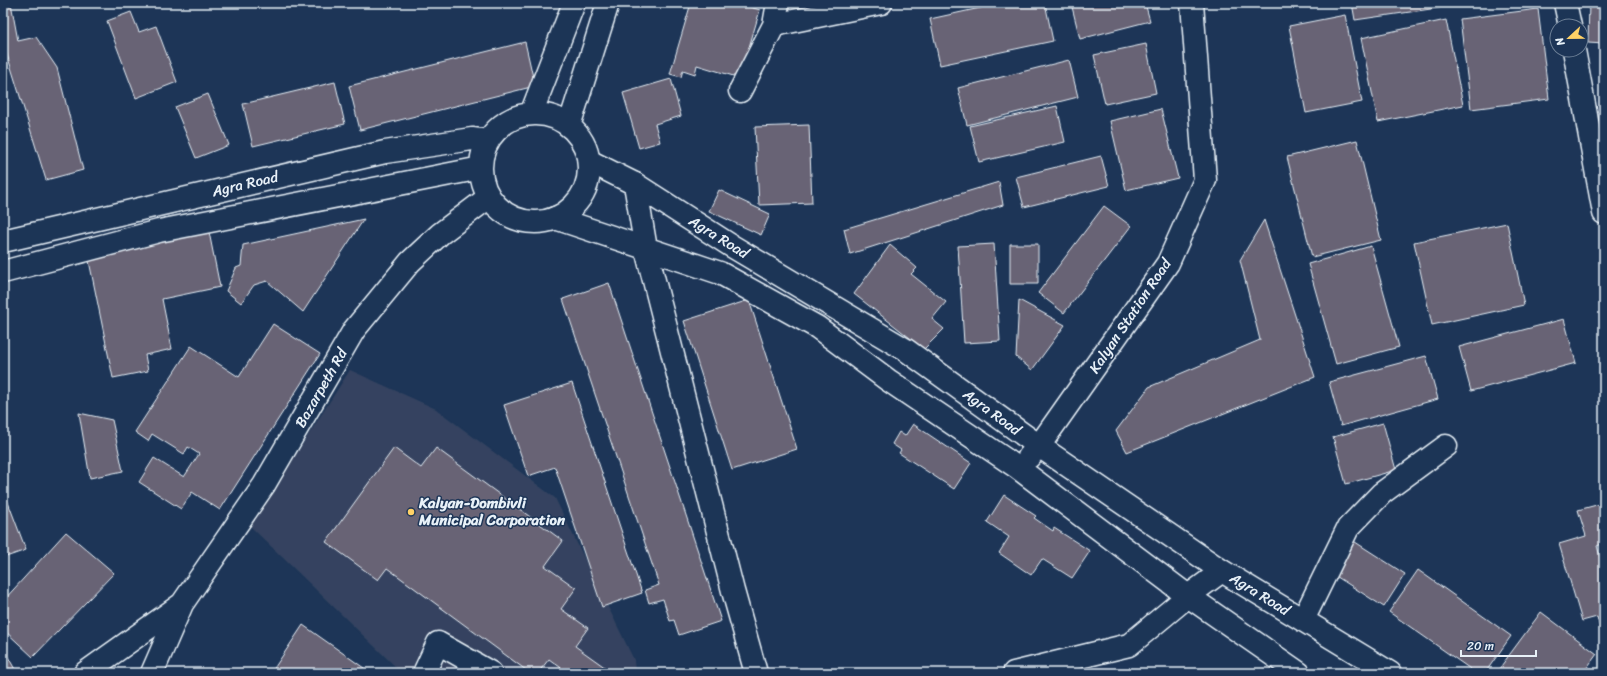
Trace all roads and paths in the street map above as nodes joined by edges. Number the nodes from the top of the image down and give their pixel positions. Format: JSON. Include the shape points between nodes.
{"nodes":[{"id":1,"x":574,"y":3,"type":"edge"},
{"id":2,"x":608,"y":3,"type":"edge"},
{"id":3,"x":778,"y":3,"type":"edge"},
{"id":4,"x":882,"y":3,"type":"edge"},
{"id":5,"x":1192,"y":3,"type":"edge"},
{"id":6,"x":1565,"y":3,"type":"edge"},
{"id":7,"x":1568,"y":18,"type":"edge"},
{"id":8,"x":774,"y":25,"type":"junction"},
{"id":9,"x":1575,"y":58,"type":"edge"},
{"id":10,"x":740,"y":91,"type":"dead end"},
{"id":11,"x":531,"y":114,"type":"junction"},
{"id":12,"x":569,"y":126,"type":"junction"},
{"id":13,"x":488,"y":141,"type":"junction"},
{"id":14,"x":589,"y":161,"type":"junction"},
{"id":15,"x":481,"y":168,"type":"junction"},
{"id":16,"x":635,"y":184,"type":"junction"},
{"id":17,"x":489,"y":197,"type":"junction"},
{"id":18,"x":1604,"y":213,"type":"edge"},
{"id":19,"x":555,"y":218,"type":"junction"},
{"id":20,"x":3,"y":241,"type":"edge"},
{"id":21,"x":730,"y":245,"type":"junction"},
{"id":22,"x":646,"y":249,"type":"junction"},
{"id":23,"x":3,"y":272,"type":"edge"},
{"id":24,"x":720,"y":273,"type":"junction"},
{"id":25,"x":964,"y":392,"type":"junction"},
{"id":26,"x":944,"y":418,"type":"junction"},
{"id":27,"x":1039,"y":446,"type":"junction"},
{"id":28,"x":1446,"y":446,"type":"dead end"},
{"id":29,"x":1018,"y":468,"type":"junction"},
{"id":30,"x":1222,"y":570,"type":"junction"},
{"id":31,"x":1188,"y":596,"type":"junction"},
{"id":32,"x":182,"y":604,"type":"junction"},
{"id":33,"x":1302,"y":620,"type":"junction"},
{"id":34,"x":85,"y":673,"type":"edge"},
{"id":35,"x":152,"y":673,"type":"edge"},
{"id":36,"x":424,"y":673,"type":"edge"},
{"id":37,"x":491,"y":673,"type":"edge"},
{"id":38,"x":756,"y":673,"type":"edge"},
{"id":39,"x":1014,"y":673,"type":"edge"},
{"id":40,"x":1299,"y":673,"type":"edge"},
{"id":41,"x":1390,"y":673,"type":"edge"}],
"edges":[{"from":1,"to":11,"type":"main road"},
{"from":2,"to":12,"type":"main road"},
{"from":3,"to":8,"type":"main road"},
{"from":4,"to":8,"type":"main road"},
{"from":5,"to":27,"type":"main road","name":"Kalyan Station Road","via":[[1205,180],[1168,263]]},
{"from":6,"to":7,"type":"main road"},
{"from":8,"to":10,"type":"main road"},
{"from":9,"to":18,"type":"main road"},
{"from":11,"to":12,"type":"main road","via":[[545,114]]},
{"from":11,"to":13,"type":"main road","via":[[518,116],[506,122]]},
{"from":12,"to":14,"type":"main road","via":[[585,147]]},
{"from":13,"to":15,"type":"main road"},
{"from":13,"to":20,"type":"main road","name":"Agra Road","via":[[472,139],[385,152]]},
{"from":14,"to":16,"type":"main road","name":"Agra Road"},
{"from":14,"to":19,"type":"main road","via":[[589,175],[579,200],[568,211]]},
{"from":15,"to":17,"type":"main road","via":[[483,183]]},
{"from":15,"to":23,"type":"main road","name":"Agra Road","via":[[160,231]]},
{"from":16,"to":21,"type":"main road","name":"Agra Road"},
{"from":16,"to":22,"type":"main road"},
{"from":17,"to":19,"type":"main road","via":[[511,217],[540,222]]},
{"from":17,"to":32,"type":"main road","name":"Bazarpeth Rd","via":[[440,234],[410,262],[354,330],[264,484]]},
{"from":19,"to":22,"type":"main road","name":"Agra Road"},
{"from":21,"to":24,"type":"main road"},
{"from":21,"to":25,"type":"main road","name":"Agra Road","via":[[906,350]]},
{"from":22,"to":24,"type":"main road","name":"Agra Road"},
{"from":22,"to":38,"type":"main road"},
{"from":24,"to":26,"type":"main road","name":"Agra Road","via":[[817,327]]},
{"from":25,"to":26,"type":"main road"},
{"from":25,"to":27,"type":"main road","name":"Agra Road"},
{"from":26,"to":29,"type":"main road","name":"Agra Road"},
{"from":27,"to":29,"type":"main road","name":"Kalyan Station Road"},
{"from":27,"to":30,"type":"main road","name":"Agra Road"},
{"from":28,"to":33,"type":"main road","via":[[1382,493],[1348,528]]},
{"from":29,"to":31,"type":"main road","name":"Agra Road"},
{"from":30,"to":31,"type":"main road"},
{"from":30,"to":33,"type":"main road","name":"Agra Road"},
{"from":31,"to":39,"type":"main road","via":[[1129,645]]},
{"from":31,"to":40,"type":"main road","name":"Agra Road"},
{"from":32,"to":34,"type":"main road"},
{"from":32,"to":35,"type":"main road"},
{"from":33,"to":41,"type":"main road","name":"Agra Road"},
{"from":36,"to":37,"type":"main road","via":[[438,643]]}]}
